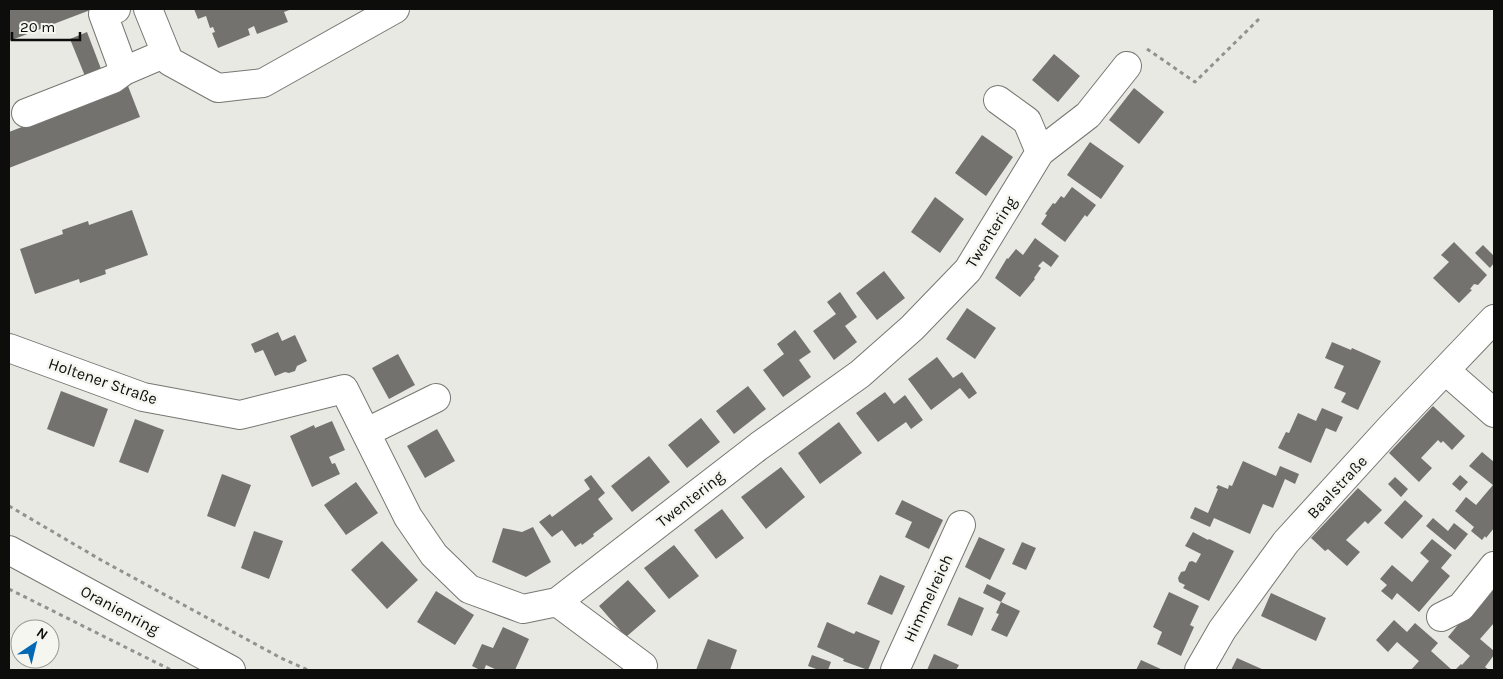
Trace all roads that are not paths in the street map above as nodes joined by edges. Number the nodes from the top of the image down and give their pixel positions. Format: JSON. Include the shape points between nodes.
{"nodes":[{"id":1,"x":116,"y":9,"type":"edge"},
{"id":2,"x":148,"y":9,"type":"edge"},
{"id":3,"x":395,"y":9,"type":"edge"},
{"id":4,"x":166,"y":53,"type":"junction"},
{"id":5,"x":1126,"y":66,"type":"road end"},
{"id":6,"x":124,"y":71,"type":"junction"},
{"id":7,"x":998,"y":100,"type":"dead end"},
{"id":8,"x":26,"y":113,"type":"dead end"},
{"id":9,"x":1040,"y":152,"type":"junction"},
{"id":10,"x":1494,"y":319,"type":"edge"},
{"id":11,"x":9,"y":348,"type":"edge"},
{"id":12,"x":1446,"y":371,"type":"junction"},
{"id":13,"x":344,"y":389,"type":"joint"},
{"id":14,"x":436,"y":398,"type":"dead end"},
{"id":15,"x":1494,"y":413,"type":"edge"},
{"id":16,"x":366,"y":432,"type":"junction"},
{"id":17,"x":961,"y":525,"type":"dead end"},
{"id":18,"x":9,"y":550,"type":"edge"},
{"id":19,"x":1494,"y":566,"type":"edge"},
{"id":20,"x":557,"y":602,"type":"junction"},
{"id":21,"x":1442,"y":617,"type":"dead end"},
{"id":22,"x":643,"y":666,"type":"dead end"},
{"id":23,"x":231,"y":670,"type":"edge"},
{"id":24,"x":894,"y":670,"type":"edge"},
{"id":25,"x":1199,"y":670,"type":"edge"}],
"edges":[{"from":1,"to":6,"type":"street","via":[[103,14]]},
{"from":2,"to":4,"type":"street"},
{"from":3,"to":4,"type":"street","via":[[263,83],[218,88],[169,60]]},
{"from":4,"to":6,"type":"street"},
{"from":5,"to":9,"type":"street","name":"Twentering","via":[[1088,115]]},
{"from":6,"to":8,"type":"street","via":[[113,79]]},
{"from":7,"to":9,"type":"street","via":[[1027,121]]},
{"from":9,"to":20,"type":"street","name":"Twentering","via":[[968,270],[912,328],[860,374],[759,446]]},
{"from":10,"to":12,"type":"street","name":"Baalstraße"},
{"from":11,"to":13,"type":"street","name":"Holtener Straße","via":[[143,397],[240,415]]},
{"from":12,"to":15,"type":"street"},
{"from":12,"to":25,"type":"street","name":"Baalstraße","via":[[1286,542],[1222,630]]},
{"from":13,"to":16,"type":"street","name":"Twentering"},
{"from":14,"to":16,"type":"street"},
{"from":16,"to":20,"type":"street","name":"Twentering","via":[[408,517],[434,555],[469,589],[523,609]]},
{"from":17,"to":24,"type":"street","name":"Himmelreich"},
{"from":18,"to":23,"type":"street","name":"Oranienring"},
{"from":19,"to":21,"type":"street","via":[[1461,607]]},
{"from":20,"to":22,"type":"street"}]}
